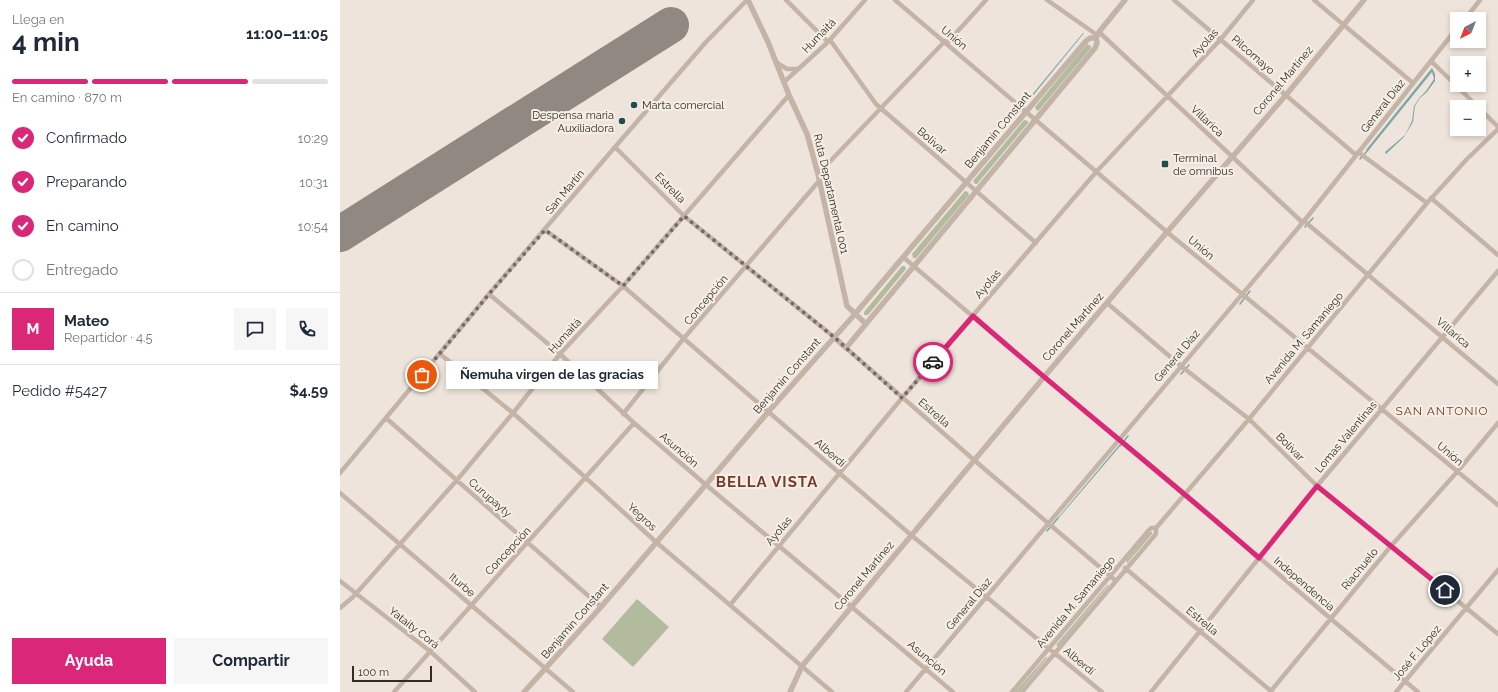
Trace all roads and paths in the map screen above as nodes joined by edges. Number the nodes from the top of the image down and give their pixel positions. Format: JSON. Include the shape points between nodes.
{"nodes":[{"id":1,"x":747,"y":0,"type":"edge"},
{"id":2,"x":786,"y":0,"type":"edge"},
{"id":3,"x":864,"y":0,"type":"edge"},
{"id":4,"x":895,"y":0,"type":"edge"},
{"id":5,"x":986,"y":0,"type":"edge"},
{"id":6,"x":1047,"y":0,"type":"edge"},
{"id":7,"x":1126,"y":0,"type":"edge"},
{"id":8,"x":1174,"y":0,"type":"edge"},
{"id":9,"x":1253,"y":0,"type":"edge"},
{"id":10,"x":1314,"y":0,"type":"edge"},
{"id":11,"x":1364,"y":0,"type":"edge"},
{"id":12,"x":1480,"y":0,"type":"edge"},
{"id":13,"x":1471,"y":12,"type":"edge"},
{"id":14,"x":1343,"y":25,"type":"junction"},
{"id":15,"x":1097,"y":35,"type":"junction"},
{"id":16,"x":1450,"y":39,"type":"edge"},
{"id":17,"x":1221,"y":40,"type":"junction"},
{"id":18,"x":829,"y":41,"type":"junction"},
{"id":19,"x":946,"y":42,"type":"junction"},
{"id":20,"x":777,"y":63,"type":"junction"},
{"id":21,"x":1434,"y":64,"type":"junction"},
{"id":22,"x":798,"y":69,"type":"junction"},
{"id":23,"x":784,"y":82,"type":"junction"},
{"id":24,"x":1413,"y":83,"type":"junction"},
{"id":25,"x":789,"y":95,"type":"junction"},
{"id":26,"x":1286,"y":95,"type":"junction"},
{"id":27,"x":1168,"y":96,"type":"junction"},
{"id":28,"x":1470,"y":100,"type":"edge"},
{"id":29,"x":881,"y":109,"type":"junction"},
{"id":30,"x":1024,"y":109,"type":"junction"},
{"id":31,"x":1486,"y":116,"type":"edge"},
{"id":32,"x":1036,"y":119,"type":"junction"},
{"id":33,"x":1498,"y":128,"type":"edge"},
{"id":34,"x":616,"y":147,"type":"junction"},
{"id":35,"x":1360,"y":154,"type":"junction"},
{"id":36,"x":1232,"y":157,"type":"junction"},
{"id":37,"x":1097,"y":171,"type":"junction"},
{"id":38,"x":818,"y":174,"type":"junction"},
{"id":39,"x":819,"y":181,"type":"junction"},
{"id":40,"x":965,"y":183,"type":"junction"},
{"id":41,"x":976,"y":192,"type":"junction"},
{"id":42,"x":1431,"y":198,"type":"junction"},
{"id":43,"x":1427,"y":203,"type":"junction"},
{"id":44,"x":684,"y":216,"type":"junction"},
{"id":45,"x":1306,"y":223,"type":"junction"},
{"id":46,"x":545,"y":230,"type":"junction"},
{"id":47,"x":1167,"y":232,"type":"junction"},
{"id":48,"x":1036,"y":242,"type":"junction"},
{"id":49,"x":1498,"y":255,"type":"edge"},
{"id":50,"x":903,"y":257,"type":"junction"},
{"id":51,"x":746,"y":266,"type":"junction"},
{"id":52,"x":914,"y":266,"type":"junction"},
{"id":53,"x":1498,"y":271,"type":"edge"},
{"id":54,"x":1369,"y":274,"type":"junction"},
{"id":55,"x":623,"y":286,"type":"junction"},
{"id":56,"x":489,"y":294,"type":"junction"},
{"id":57,"x":1245,"y":296,"type":"junction"},
{"id":58,"x":1107,"y":302,"type":"junction"},
{"id":59,"x":855,"y":314,"type":"junction"},
{"id":60,"x":973,"y":316,"type":"junction"},
{"id":61,"x":866,"y":324,"type":"junction"},
{"id":62,"x":1443,"y":336,"type":"junction"},
{"id":63,"x":834,"y":337,"type":"junction"},
{"id":64,"x":684,"y":338,"type":"junction"},
{"id":65,"x":846,"y":348,"type":"junction"},
{"id":66,"x":1307,"y":348,"type":"junction"},
{"id":67,"x":440,"y":354,"type":"junction"},
{"id":68,"x":560,"y":354,"type":"junction"},
{"id":69,"x":1184,"y":368,"type":"junction"},
{"id":70,"x":1044,"y":377,"type":"junction"},
{"id":71,"x":1498,"y":384,"type":"edge"},
{"id":72,"x":902,"y":398,"type":"junction"},
{"id":73,"x":1382,"y":409,"type":"junction"},
{"id":74,"x":768,"y":411,"type":"junction"},
{"id":75,"x":513,"y":413,"type":"junction"},
{"id":76,"x":623,"y":414,"type":"junction"},
{"id":77,"x":386,"y":418,"type":"junction"},
{"id":78,"x":1250,"y":419,"type":"junction"},
{"id":79,"x":634,"y":423,"type":"junction"},
{"id":80,"x":1498,"y":423,"type":"edge"},
{"id":81,"x":1122,"y":441,"type":"junction"},
{"id":82,"x":974,"y":460,"type":"junction"},
{"id":83,"x":340,"y":472,"type":"edge"},
{"id":84,"x":1457,"y":472,"type":"junction"},
{"id":85,"x":840,"y":473,"type":"junction"},
{"id":86,"x":586,"y":478,"type":"junction"},
{"id":87,"x":457,"y":480,"type":"junction"},
{"id":88,"x":706,"y":484,"type":"junction"},
{"id":89,"x":1317,"y":486,"type":"junction"},
{"id":90,"x":340,"y":493,"type":"edge"},
{"id":91,"x":1185,"y":494,"type":"junction"},
{"id":92,"x":1498,"y":506,"type":"edge"},
{"id":93,"x":1051,"y":525,"type":"junction"},
{"id":94,"x":1156,"y":528,"type":"junction"},
{"id":95,"x":911,"y":535,"type":"junction"},
{"id":96,"x":656,"y":542,"type":"junction"},
{"id":97,"x":528,"y":543,"type":"junction"},
{"id":98,"x":400,"y":544,"type":"junction"},
{"id":99,"x":779,"y":545,"type":"junction"},
{"id":100,"x":1391,"y":546,"type":"junction"},
{"id":101,"x":1259,"y":558,"type":"junction"},
{"id":102,"x":1120,"y":564,"type":"junction"},
{"id":103,"x":1126,"y":569,"type":"junction"},
{"id":104,"x":1498,"y":570,"type":"edge"},
{"id":105,"x":1110,"y":576,"type":"junction"},
{"id":106,"x":340,"y":581,"type":"edge"},
{"id":107,"x":1116,"y":581,"type":"junction"},
{"id":108,"x":356,"y":594,"type":"junction"},
{"id":109,"x":987,"y":597,"type":"junction"},
{"id":110,"x":471,"y":605,"type":"junction"},
{"id":111,"x":730,"y":605,"type":"junction"},
{"id":112,"x":601,"y":607,"type":"junction"},
{"id":113,"x":851,"y":607,"type":"junction"},
{"id":114,"x":340,"y":608,"type":"edge"},
{"id":115,"x":1466,"y":608,"type":"junction"},
{"id":116,"x":1331,"y":619,"type":"junction"},
{"id":117,"x":1200,"y":631,"type":"junction"},
{"id":118,"x":1498,"y":634,"type":"edge"},
{"id":119,"x":1050,"y":648,"type":"junction"},
{"id":120,"x":431,"y":652,"type":"junction"},
{"id":121,"x":1055,"y":652,"type":"junction"},
{"id":122,"x":802,"y":666,"type":"junction"},
{"id":123,"x":926,"y":668,"type":"junction"},
{"id":124,"x":546,"y":669,"type":"junction"},
{"id":125,"x":1406,"y":680,"type":"junction"},
{"id":126,"x":394,"y":692,"type":"edge"},
{"id":127,"x":475,"y":692,"type":"edge"},
{"id":128,"x":524,"y":692,"type":"edge"},
{"id":129,"x":573,"y":692,"type":"edge"},
{"id":130,"x":790,"y":692,"type":"edge"},
{"id":131,"x":832,"y":692,"type":"edge"},
{"id":132,"x":906,"y":692,"type":"edge"},
{"id":133,"x":953,"y":692,"type":"edge"},
{"id":134,"x":1012,"y":692,"type":"edge"},
{"id":135,"x":1022,"y":692,"type":"edge"},
{"id":136,"x":1102,"y":692,"type":"edge"},
{"id":137,"x":1151,"y":692,"type":"edge"},
{"id":138,"x":1271,"y":692,"type":"edge"},
{"id":139,"x":1396,"y":692,"type":"edge"},
{"id":140,"x":1418,"y":692,"type":"edge"}],
"edges":[{"from":1,"to":20,"type":"street","name":"Ruta Departamental 001"},
{"from":1,"to":34,"type":"street","name":"San Martín","via":[[706,42]]},
{"from":2,"to":18,"type":"street","name":"Bolívar"},
{"from":3,"to":18,"type":"street","name":"Humaitá"},
{"from":4,"to":19,"type":"street","name":"Unión"},
{"from":5,"to":19,"type":"street"},
{"from":6,"to":15,"type":"street","name":"Villarica"},
{"from":7,"to":15,"type":"street","name":"Benjamín Constant"},
{"from":8,"to":17,"type":"street","name":"Pilcomayo"},
{"from":9,"to":17,"type":"street","name":"Ayolas"},
{"from":10,"to":14,"type":"street"},
{"from":11,"to":14,"type":"street","name":"Coronel Martínez"},
{"from":12,"to":13,"type":"street"},
{"from":14,"to":24,"type":"street"},
{"from":14,"to":26,"type":"street","name":"Coronel Martínez"},
{"from":15,"to":27,"type":"street","name":"Villarica"},
{"from":15,"to":30,"type":"street","name":"Benjamín Constant","via":[[1086,41]]},
{"from":15,"to":32,"type":"street","name":"Benjamín Constant","via":[[1095,48]]},
{"from":16,"to":21,"type":"street","name":"General Díaz"},
{"from":17,"to":26,"type":"street","name":"Pilcomayo"},
{"from":17,"to":27,"type":"street","name":"Ayolas"},
{"from":18,"to":22,"type":"street","name":"Humaitá"},
{"from":18,"to":29,"type":"street","name":"Bolívar"},
{"from":19,"to":29,"type":"street"},
{"from":19,"to":30,"type":"street","name":"Unión"},
{"from":20,"to":22,"type":"street","via":[[787,69]]},
{"from":20,"to":23,"type":"street","name":"Ruta Departamental 001"},
{"from":21,"to":24,"type":"street","name":"General Díaz"},
{"from":21,"to":28,"type":"street"},
{"from":22,"to":23,"type":"street","name":"Humaitá"},
{"from":23,"to":25,"type":"street","name":"Ruta Departamental 001"},
{"from":24,"to":35,"type":"street","name":"General Díaz"},
{"from":25,"to":38,"type":"street","name":"Ruta Departamental 001","via":[[807,134]]},
{"from":25,"to":44,"type":"street","name":"Humaitá"},
{"from":26,"to":35,"type":"street","name":"Pilcomayo"},
{"from":26,"to":36,"type":"street","name":"Coronel Martínez"},
{"from":27,"to":36,"type":"street","name":"Villarica"},
{"from":27,"to":37,"type":"street","name":"Ayolas"},
{"from":29,"to":38,"type":"street"},
{"from":29,"to":40,"type":"street","name":"Bolívar"},
{"from":30,"to":32,"type":"street","name":"Unión"},
{"from":30,"to":40,"type":"street","name":"Benjamín Constant"},
{"from":31,"to":33,"type":"street"},
{"from":32,"to":37,"type":"street","name":"Unión"},
{"from":32,"to":41,"type":"street","name":"Benjamín Constant"},
{"from":33,"to":42,"type":"street","name":"Avenida M. Samaniego"},
{"from":34,"to":44,"type":"street","name":"Estrella"},
{"from":34,"to":46,"type":"street","name":"San Martín"},
{"from":35,"to":43,"type":"street","name":"Pilcomayo"},
{"from":35,"to":45,"type":"street","name":"General Díaz"},
{"from":36,"to":45,"type":"street","name":"Villarica"},
{"from":36,"to":47,"type":"street","name":"Coronel Martínez"},
{"from":37,"to":47,"type":"street","name":"Unión"},
{"from":37,"to":48,"type":"street","name":"Ayolas"},
{"from":38,"to":39,"type":"street","name":"Ruta Departamental 001"},
{"from":39,"to":51,"type":"street","name":"Concepción"},
{"from":39,"to":59,"type":"street","name":"Ruta Departamental 001","via":[[847,306]]},
{"from":40,"to":41,"type":"street","name":"Bolívar"},
{"from":40,"to":50,"type":"street","name":"Benjamín Constant"},
{"from":41,"to":48,"type":"street","name":"Bolívar"},
{"from":41,"to":52,"type":"street","name":"Benjamín Constant"},
{"from":42,"to":43,"type":"street","name":"Avenida M. Samaniego"},
{"from":42,"to":49,"type":"street"},
{"from":43,"to":54,"type":"street","name":"Avenida M. Samaniego"},
{"from":44,"to":51,"type":"street","name":"Estrella"},
{"from":44,"to":55,"type":"street","name":"Humaitá"},
{"from":45,"to":54,"type":"street","name":"Villarica"},
{"from":45,"to":57,"type":"street","name":"General Díaz"},
{"from":46,"to":55,"type":"street","name":"Alberdí"},
{"from":46,"to":56,"type":"street","name":"San Martín"},
{"from":47,"to":57,"type":"street","name":"Unión"},
{"from":47,"to":58,"type":"street","name":"Coronel Martínez"},
{"from":48,"to":60,"type":"street","name":"Ayolas"},
{"from":50,"to":52,"type":"street","name":"Independencia"},
{"from":50,"to":59,"type":"street","name":"Benjamín Constant"},
{"from":51,"to":63,"type":"street","name":"Estrella"},
{"from":51,"to":64,"type":"street","name":"Concepción"},
{"from":52,"to":60,"type":"street","name":"Independencia"},
{"from":52,"to":61,"type":"street","name":"Benjamín Constant"},
{"from":53,"to":62,"type":"street","name":"Lomas Valentinas"},
{"from":54,"to":62,"type":"street","name":"Villarica"},
{"from":54,"to":66,"type":"street","name":"Avenida M. Samaniego"},
{"from":55,"to":64,"type":"street","name":"Alberdí"},
{"from":55,"to":68,"type":"street","name":"Humaitá"},
{"from":56,"to":67,"type":"street","name":"San Martín"},
{"from":56,"to":68,"type":"street","name":"Asunción"},
{"from":57,"to":66,"type":"street","name":"Unión"},
{"from":57,"to":69,"type":"street","name":"General Díaz"},
{"from":58,"to":69,"type":"street","name":"Bolívar"},
{"from":58,"to":70,"type":"street","name":"Coronel Martínez"},
{"from":59,"to":61,"type":"street","name":"Ruta Departamental 001"},
{"from":59,"to":63,"type":"street","name":"Benjamín Constant"},
{"from":60,"to":70,"type":"street","name":"Independencia"},
{"from":60,"to":72,"type":"street","name":"Ayolas"},
{"from":61,"to":65,"type":"street","name":"Benjamín Constant"},
{"from":62,"to":71,"type":"street","name":"Villarica"},
{"from":62,"to":73,"type":"street","name":"Lomas Valentinas"},
{"from":63,"to":65,"type":"street","name":"Estrella"},
{"from":63,"to":74,"type":"street","name":"Benjamín Constant"},
{"from":64,"to":74,"type":"street","name":"Alberdí"},
{"from":64,"to":76,"type":"street","name":"Concepción"},
{"from":65,"to":72,"type":"street","name":"Estrella"},
{"from":66,"to":73,"type":"street","name":"Unión"},
{"from":66,"to":78,"type":"street","name":"Avenida M. Samaniego"},
{"from":67,"to":75,"type":"street","name":"Yegros"},
{"from":67,"to":77,"type":"street","name":"San Martín"},
{"from":68,"to":75,"type":"street","name":"Humaitá"},
{"from":68,"to":76,"type":"street","name":"Asunción"},
{"from":69,"to":78,"type":"street","name":"Bolívar"},
{"from":69,"to":81,"type":"street","name":"General Díaz"},
{"from":70,"to":81,"type":"street","name":"Independencia"},
{"from":70,"to":82,"type":"street","name":"Coronel Martínez"},
{"from":72,"to":82,"type":"street","name":"Estrella"},
{"from":72,"to":85,"type":"street","name":"Ayolas"},
{"from":73,"to":84,"type":"street","name":"Unión"},
{"from":73,"to":89,"type":"street","name":"Lomas Valentinas"},
{"from":74,"to":85,"type":"street","name":"Alberdí"},
{"from":74,"to":88,"type":"street","name":"Benjamín Constant"},
{"from":75,"to":86,"type":"street","name":"Yegros"},
{"from":75,"to":87,"type":"street","name":"Humaitá"},
{"from":76,"to":79,"type":"street","name":"Asunción"},
{"from":77,"to":83,"type":"street","name":"San Martín"},
{"from":77,"to":87,"type":"street","name":"Curupayty"},
{"from":78,"to":89,"type":"street","name":"Bolívar"},
{"from":78,"to":91,"type":"street","name":"Avenida M. Samaniego"},
{"from":79,"to":86,"type":"street","name":"Concepción"},
{"from":79,"to":88,"type":"street","name":"Asunción"},
{"from":80,"to":84,"type":"street","name":"Riachuelo"},
{"from":81,"to":91,"type":"street","name":"Independencia"},
{"from":81,"to":93,"type":"street","name":"General Díaz"},
{"from":82,"to":93,"type":"street","name":"Estrella"},
{"from":82,"to":95,"type":"street","name":"Coronel Martínez"},
{"from":84,"to":92,"type":"street","name":"Unión"},
{"from":84,"to":100,"type":"street","name":"Riachuelo"},
{"from":85,"to":95,"type":"street","name":"Alberdí"},
{"from":85,"to":99,"type":"street","name":"Ayolas"},
{"from":86,"to":96,"type":"street","name":"Yegros"},
{"from":86,"to":97,"type":"street","name":"Concepción"},
{"from":87,"to":97,"type":"street","name":"Curupayty"},
{"from":87,"to":98,"type":"street","name":"Humaitá"},
{"from":88,"to":96,"type":"street","name":"Benjamín Constant"},
{"from":88,"to":99,"type":"street","name":"Asunción"},
{"from":89,"to":100,"type":"street","name":"Bolívar"},
{"from":89,"to":101,"type":"street","name":"Lomas Valentinas"},
{"from":90,"to":98,"type":"street","name":"Iturbe"},
{"from":91,"to":94,"type":"street","name":"Avenida M. Samaniego"},
{"from":91,"to":101,"type":"street","name":"Independencia"},
{"from":93,"to":105,"type":"street","name":"Estrella"},
{"from":93,"to":109,"type":"street","name":"General Díaz"},
{"from":94,"to":102,"type":"street","name":"Avenida M. Samaniego","via":[[1151,528]]},
{"from":94,"to":103,"type":"street","name":"Avenida M. Samaniego","via":[[1155,535]]},
{"from":95,"to":109,"type":"street","name":"Alberdí"},
{"from":95,"to":113,"type":"street","name":"Coronel Martínez"},
{"from":96,"to":111,"type":"street","name":"Yegros"},
{"from":96,"to":112,"type":"street","name":"Benjamín Constant"},
{"from":97,"to":110,"type":"street","name":"Concepción"},
{"from":97,"to":112,"type":"street","name":"Curupayty"},
{"from":98,"to":108,"type":"street","name":"Humaitá"},
{"from":98,"to":110,"type":"street","name":"Iturbe"},
{"from":99,"to":111,"type":"street","name":"Ayolas"},
{"from":99,"to":113,"type":"street","name":"Asunción"},
{"from":100,"to":115,"type":"street","name":"Bolívar"},
{"from":100,"to":116,"type":"street","name":"Riachuelo"},
{"from":101,"to":116,"type":"street","name":"Independencia"},
{"from":101,"to":117,"type":"street","name":"Lomas Valentinas"},
{"from":102,"to":103,"type":"street","name":"Estrella"},
{"from":102,"to":105,"type":"street","name":"Avenida M. Samaniego"},
{"from":103,"to":107,"type":"street","name":"Avenida M. Samaniego"},
{"from":103,"to":117,"type":"street","name":"Estrella"},
{"from":104,"to":115,"type":"street","name":"José F. López"},
{"from":105,"to":107,"type":"street","name":"Estrella"},
{"from":105,"to":119,"type":"street","name":"Avenida M. Samaniego"},
{"from":106,"to":108,"type":"street","name":"Yataity Corá"},
{"from":107,"to":121,"type":"street","name":"Avenida M. Samaniego"},
{"from":108,"to":114,"type":"street","name":"Humaitá"},
{"from":108,"to":120,"type":"street","name":"Yataity Corá"},
{"from":109,"to":119,"type":"street","name":"Alberdí"},
{"from":109,"to":123,"type":"street","name":"General Díaz"},
{"from":110,"to":120,"type":"street","name":"Concepción"},
{"from":110,"to":124,"type":"street","name":"Iturbe"},
{"from":111,"to":122,"type":"street","name":"Yegros"},
{"from":112,"to":124,"type":"street","name":"Benjamín Constant"},
{"from":113,"to":122,"type":"street","name":"Coronel Martínez"},
{"from":113,"to":123,"type":"street","name":"Asunción"},
{"from":115,"to":118,"type":"street","name":"Bolívar"},
{"from":115,"to":125,"type":"street","name":"José F. López"},
{"from":116,"to":125,"type":"street","name":"Independencia"},
{"from":116,"to":138,"type":"street","name":"Riachuelo"},
{"from":117,"to":137,"type":"street","name":"Lomas Valentinas"},
{"from":117,"to":138,"type":"street","name":"Estrella"},
{"from":119,"to":121,"type":"street","name":"Alberdí"},
{"from":119,"to":134,"type":"street","name":"Avenida M. Samaniego"},
{"from":120,"to":126,"type":"street","name":"Concepción"},
{"from":120,"to":127,"type":"street","name":"Yataity Corá"},
{"from":121,"to":135,"type":"street","name":"Avenida M. Samaniego"},
{"from":121,"to":136,"type":"street","name":"Alberdí"},
{"from":122,"to":130,"type":"street","name":"Coronel Martínez"},
{"from":122,"to":131,"type":"street","name":"Yegros"},
{"from":123,"to":132,"type":"street","name":"General Díaz"},
{"from":123,"to":133,"type":"street","name":"Asunción"},
{"from":124,"to":128,"type":"street","name":"Benjamín Constant"},
{"from":124,"to":129,"type":"street","name":"Iturbe"},
{"from":125,"to":139,"type":"street","name":"José F. López"},
{"from":125,"to":140,"type":"street","name":"Independencia"}]}
